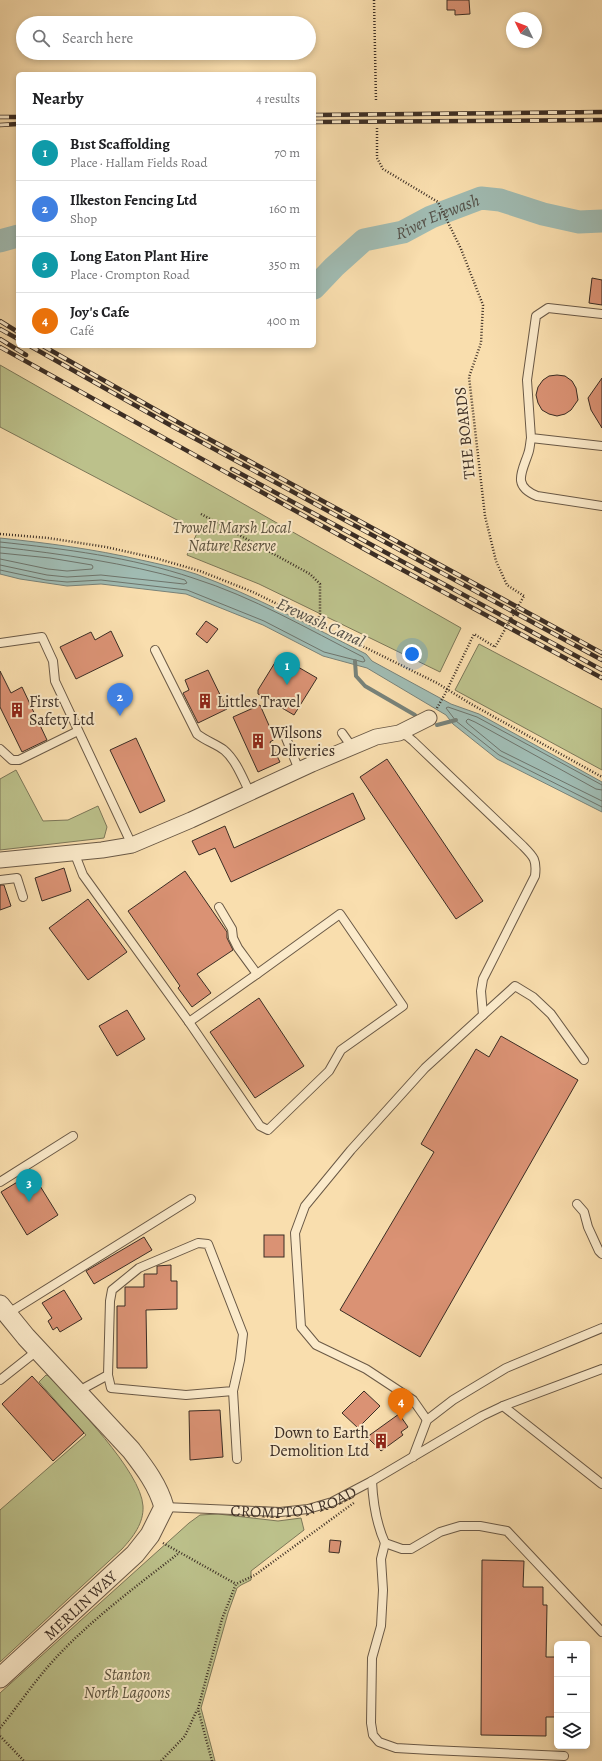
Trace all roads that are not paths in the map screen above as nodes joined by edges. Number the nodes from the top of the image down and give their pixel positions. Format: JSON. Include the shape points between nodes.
{"nodes":[{"id":1,"x":602,"y":314,"type":"edge"},
{"id":2,"x":531,"y":438,"type":"junction"},
{"id":3,"x":602,"y":446,"type":"edge"},
{"id":4,"x":602,"y":506,"type":"edge"},
{"id":5,"x":0,"y":643,"type":"edge"},
{"id":6,"x":155,"y":650,"type":"dead end"},
{"id":7,"x":431,"y":716,"type":"road end"},
{"id":8,"x":78,"y":731,"type":"junction"},
{"id":9,"x":342,"y":733,"type":"dead end"},
{"id":10,"x":399,"y":733,"type":"junction"},
{"id":11,"x":286,"y":738,"type":"dead end"},
{"id":12,"x":352,"y":747,"type":"junction"},
{"id":13,"x":0,"y":749,"type":"edge"},
{"id":14,"x":299,"y":770,"type":"junction"},
{"id":15,"x":250,"y":793,"type":"junction"},
{"id":16,"x":132,"y":846,"type":"junction"},
{"id":17,"x":74,"y":852,"type":"junction"},
{"id":18,"x":0,"y":860,"type":"edge"},
{"id":19,"x":0,"y":880,"type":"edge"},
{"id":20,"x":23,"y":897,"type":"dead end"},
{"id":21,"x":219,"y":907,"type":"dead end"},
{"id":22,"x":257,"y":974,"type":"junction"},
{"id":23,"x":483,"y":1015,"type":"junction"},
{"id":24,"x":189,"y":1022,"type":"junction"},
{"id":25,"x":584,"y":1060,"type":"dead end"},
{"id":26,"x":73,"y":1136,"type":"dead end"},
{"id":27,"x":0,"y":1182,"type":"edge"},
{"id":28,"x":191,"y":1199,"type":"dead end"},
{"id":29,"x":577,"y":1204,"type":"dead end"},
{"id":30,"x":602,"y":1254,"type":"edge"},
{"id":31,"x":3,"y":1310,"type":"edge"},
{"id":32,"x":602,"y":1325,"type":"edge"},
{"id":33,"x":599,"y":1329,"type":"edge"},
{"id":34,"x":38,"y":1350,"type":"junction"},
{"id":35,"x":602,"y":1369,"type":"edge"},
{"id":36,"x":108,"y":1375,"type":"junction"},
{"id":37,"x":0,"y":1380,"type":"edge"},
{"id":38,"x":233,"y":1391,"type":"junction"},
{"id":39,"x":79,"y":1393,"type":"junction"},
{"id":40,"x":504,"y":1406,"type":"junction"},
{"id":41,"x":427,"y":1420,"type":"junction"},
{"id":42,"x":412,"y":1457,"type":"junction"},
{"id":43,"x":237,"y":1460,"type":"dead end"},
{"id":44,"x":372,"y":1481,"type":"junction"},
{"id":45,"x":602,"y":1484,"type":"edge"},
{"id":46,"x":164,"y":1507,"type":"junction"},
{"id":47,"x":385,"y":1543,"type":"junction"},
{"id":48,"x":602,"y":1632,"type":"edge"},
{"id":49,"x":0,"y":1678,"type":"edge"},
{"id":50,"x":564,"y":1756,"type":"dead end"}],
"edges":[{"from":1,"to":2,"type":"lane","via":[[548,308],[536,316],[527,380]]},
{"from":2,"to":3,"type":"lane"},
{"from":2,"to":4,"type":"lane","via":[[521,471],[521,482],[528,492],[537,496]]},
{"from":5,"to":8,"type":"lane","via":[[42,637],[53,662],[55,681]]},
{"from":6,"to":15,"type":"lane","via":[[198,734],[207,742],[224,750]]},
{"from":7,"to":10,"type":"street"},
{"from":8,"to":13,"type":"lane","via":[[19,760],[12,760]]},
{"from":8,"to":16,"type":"lane"},
{"from":9,"to":12,"type":"lane"},
{"from":10,"to":12,"type":"street","via":[[376,737]]},
{"from":10,"to":23,"type":"lane","via":[[413,741],[532,854],[536,863],[535,876],[483,979],[480,991]]},
{"from":11,"to":14,"type":"lane"},
{"from":12,"to":14,"type":"street"},
{"from":14,"to":15,"type":"street"},
{"from":15,"to":16,"type":"street"},
{"from":16,"to":17,"type":"street"},
{"from":17,"to":18,"type":"street"},
{"from":17,"to":24,"type":"lane","via":[[83,874]]},
{"from":19,"to":20,"type":"lane","via":[[17,878]]},
{"from":21,"to":22,"type":"lane","via":[[232,929],[238,948]]},
{"from":22,"to":24,"type":"lane"},
{"from":22,"to":24,"type":"lane","via":[[340,914],[403,1006],[341,1050],[329,1071],[268,1130],[260,1126]]},
{"from":23,"to":25,"type":"lane","via":[[515,986],[533,997],[551,1014]]},
{"from":23,"to":41,"type":"lane","via":[[425,1068],[351,1150],[305,1206],[295,1233],[301,1326],[316,1345],[366,1369],[414,1400]]},
{"from":26,"to":27,"type":"lane"},
{"from":28,"to":31,"type":"lane"},
{"from":29,"to":30,"type":"lane","via":[[584,1212],[588,1227]]},
{"from":31,"to":34,"type":"street"},
{"from":32,"to":33,"type":"lane"},
{"from":33,"to":41,"type":"lane","via":[[506,1368],[453,1400]]},
{"from":34,"to":37,"type":"lane"},
{"from":34,"to":39,"type":"street"},
{"from":35,"to":40,"type":"lane","name":"CROMPTON ROAD"},
{"from":36,"to":38,"type":"lane","via":[[111,1388],[186,1395]]},
{"from":36,"to":38,"type":"lane","via":[[112,1290],[139,1268],[198,1243],[208,1244],[243,1334]]},
{"from":36,"to":39,"type":"lane"},
{"from":38,"to":43,"type":"lane"},
{"from":39,"to":46,"type":"street","via":[[142,1464],[159,1492]]},
{"from":40,"to":42,"type":"lane","name":"CROMPTON ROAD"},
{"from":40,"to":45,"type":"lane"},
{"from":41,"to":42,"type":"lane"},
{"from":42,"to":44,"type":"lane","name":"CROMPTON ROAD"},
{"from":44,"to":46,"type":"lane","name":"CROMPTON ROAD","via":[[332,1502],[308,1509],[280,1512]]},
{"from":44,"to":47,"type":"lane","via":[[374,1506]]},
{"from":46,"to":49,"type":"street","name":"MERLIN WAY","via":[[158,1535],[150,1535],[135,1554]]},
{"from":47,"to":48,"type":"lane","via":[[402,1549],[411,1549],[440,1532],[460,1526],[480,1526],[507,1531]]},
{"from":47,"to":50,"type":"lane","via":[[381,1558],[381,1626],[372,1658],[373,1735],[379,1742],[396,1748]]}]}
